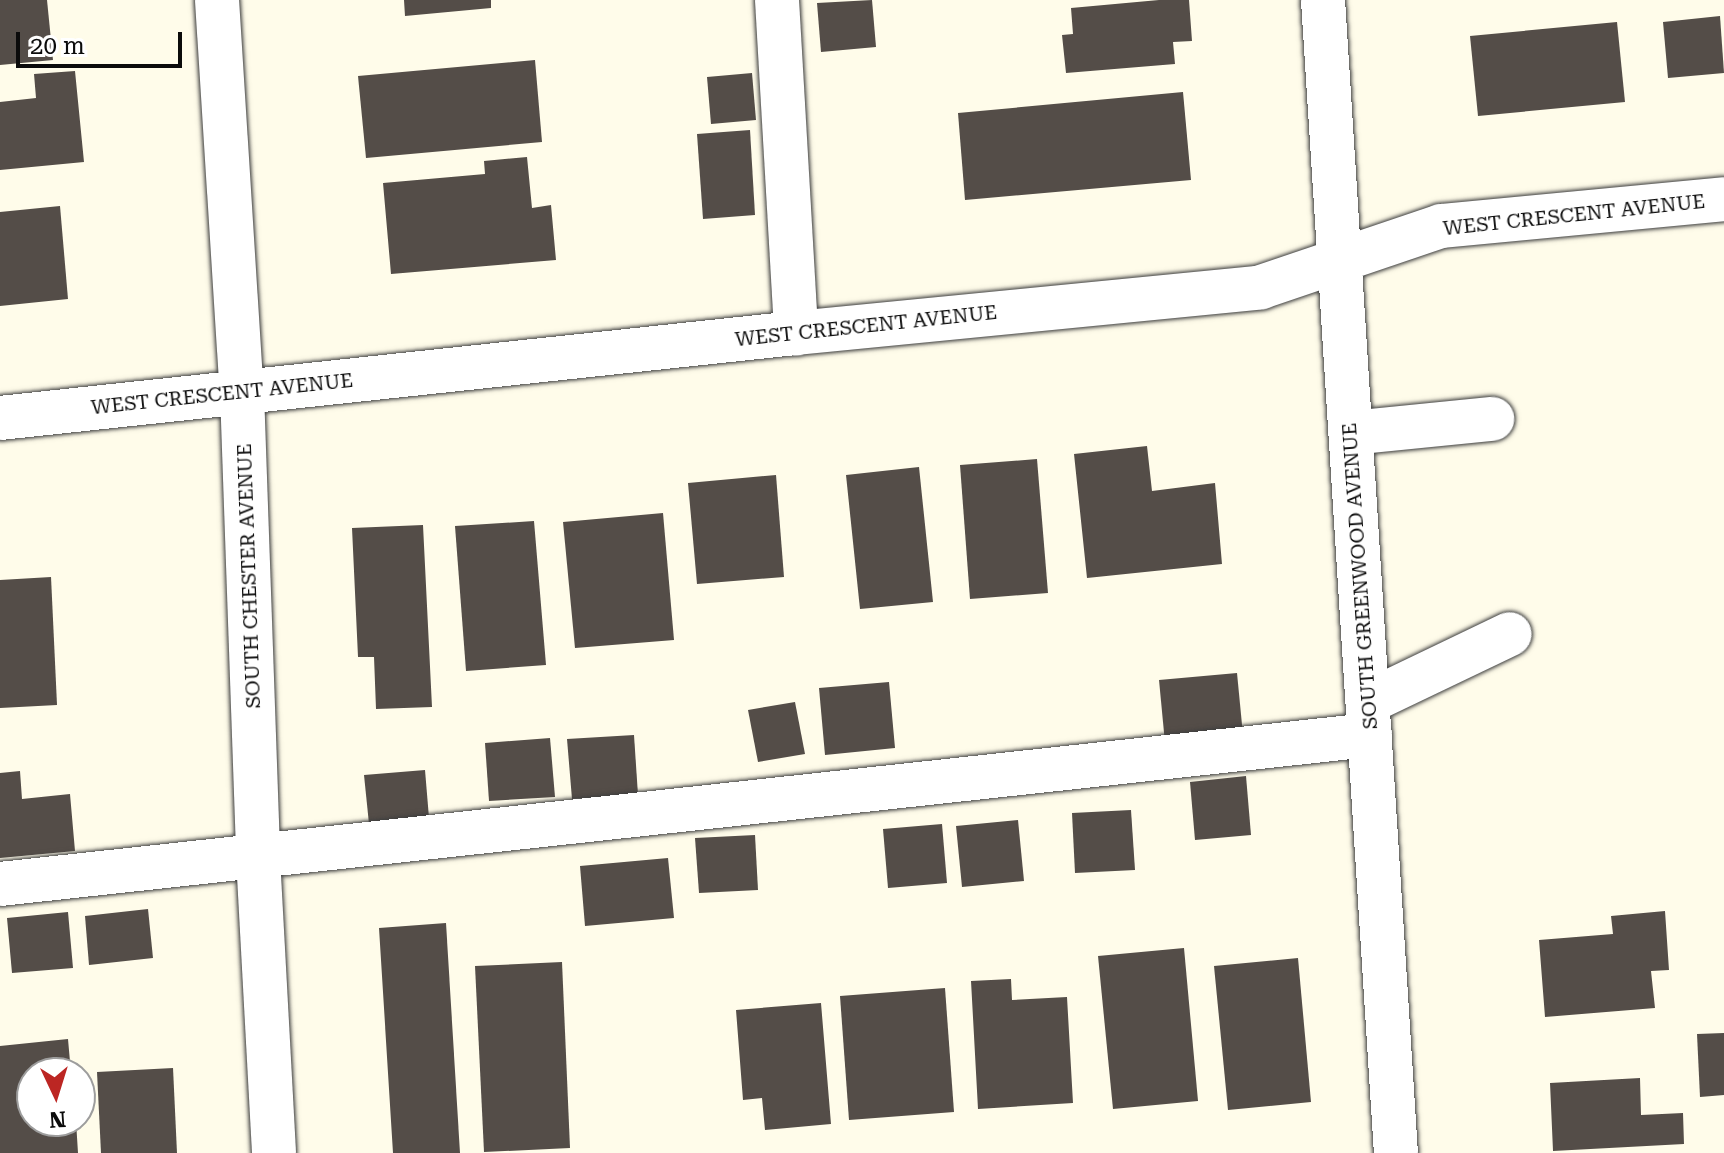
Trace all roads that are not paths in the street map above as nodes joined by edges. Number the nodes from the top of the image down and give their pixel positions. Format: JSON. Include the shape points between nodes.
{"nodes":[{"id":1,"x":217,"y":0,"type":"edge"},
{"id":2,"x":777,"y":0,"type":"edge"},
{"id":3,"x":1323,"y":0,"type":"edge"},
{"id":4,"x":1724,"y":199,"type":"edge"},
{"id":5,"x":1340,"y":260,"type":"junction"},
{"id":6,"x":796,"y":333,"type":"junction"},
{"id":7,"x":242,"y":392,"type":"junction"},
{"id":8,"x":0,"y":418,"type":"edge"},
{"id":9,"x":1492,"y":419,"type":"dead end"},
{"id":10,"x":1351,"y":433,"type":"junction"},
{"id":11,"x":1510,"y":634,"type":"dead end"},
{"id":12,"x":1369,"y":718,"type":"junction"},
{"id":13,"x":258,"y":857,"type":"junction"},
{"id":14,"x":0,"y":884,"type":"edge"},
{"id":15,"x":274,"y":1153,"type":"edge"},
{"id":16,"x":1396,"y":1153,"type":"edge"}],
"edges":[{"from":1,"to":7,"type":"street","name":"SOUTH CHESTER AVENUE"},
{"from":2,"to":6,"type":"street"},
{"from":3,"to":5,"type":"street","name":"SOUTH GREENWOOD AVENUE"},
{"from":4,"to":5,"type":"street","name":"WEST CRESCENT AVENUE","via":[[1441,226]]},
{"from":5,"to":6,"type":"street","name":"WEST CRESCENT AVENUE","via":[[1261,287]]},
{"from":5,"to":10,"type":"street","name":"SOUTH GREENWOOD AVENUE"},
{"from":6,"to":7,"type":"street","name":"WEST CRESCENT AVENUE"},
{"from":7,"to":8,"type":"street","name":"WEST CRESCENT AVENUE"},
{"from":7,"to":13,"type":"street","name":"SOUTH CHESTER AVENUE"},
{"from":9,"to":10,"type":"street"},
{"from":10,"to":12,"type":"street","name":"SOUTH GREENWOOD AVENUE"},
{"from":11,"to":12,"type":"street"},
{"from":12,"to":13,"type":"street"},
{"from":12,"to":16,"type":"street","name":"SOUTH GREENWOOD AVENUE"},
{"from":13,"to":14,"type":"street"},
{"from":13,"to":15,"type":"street","name":"SOUTH CHESTER AVENUE"}]}
